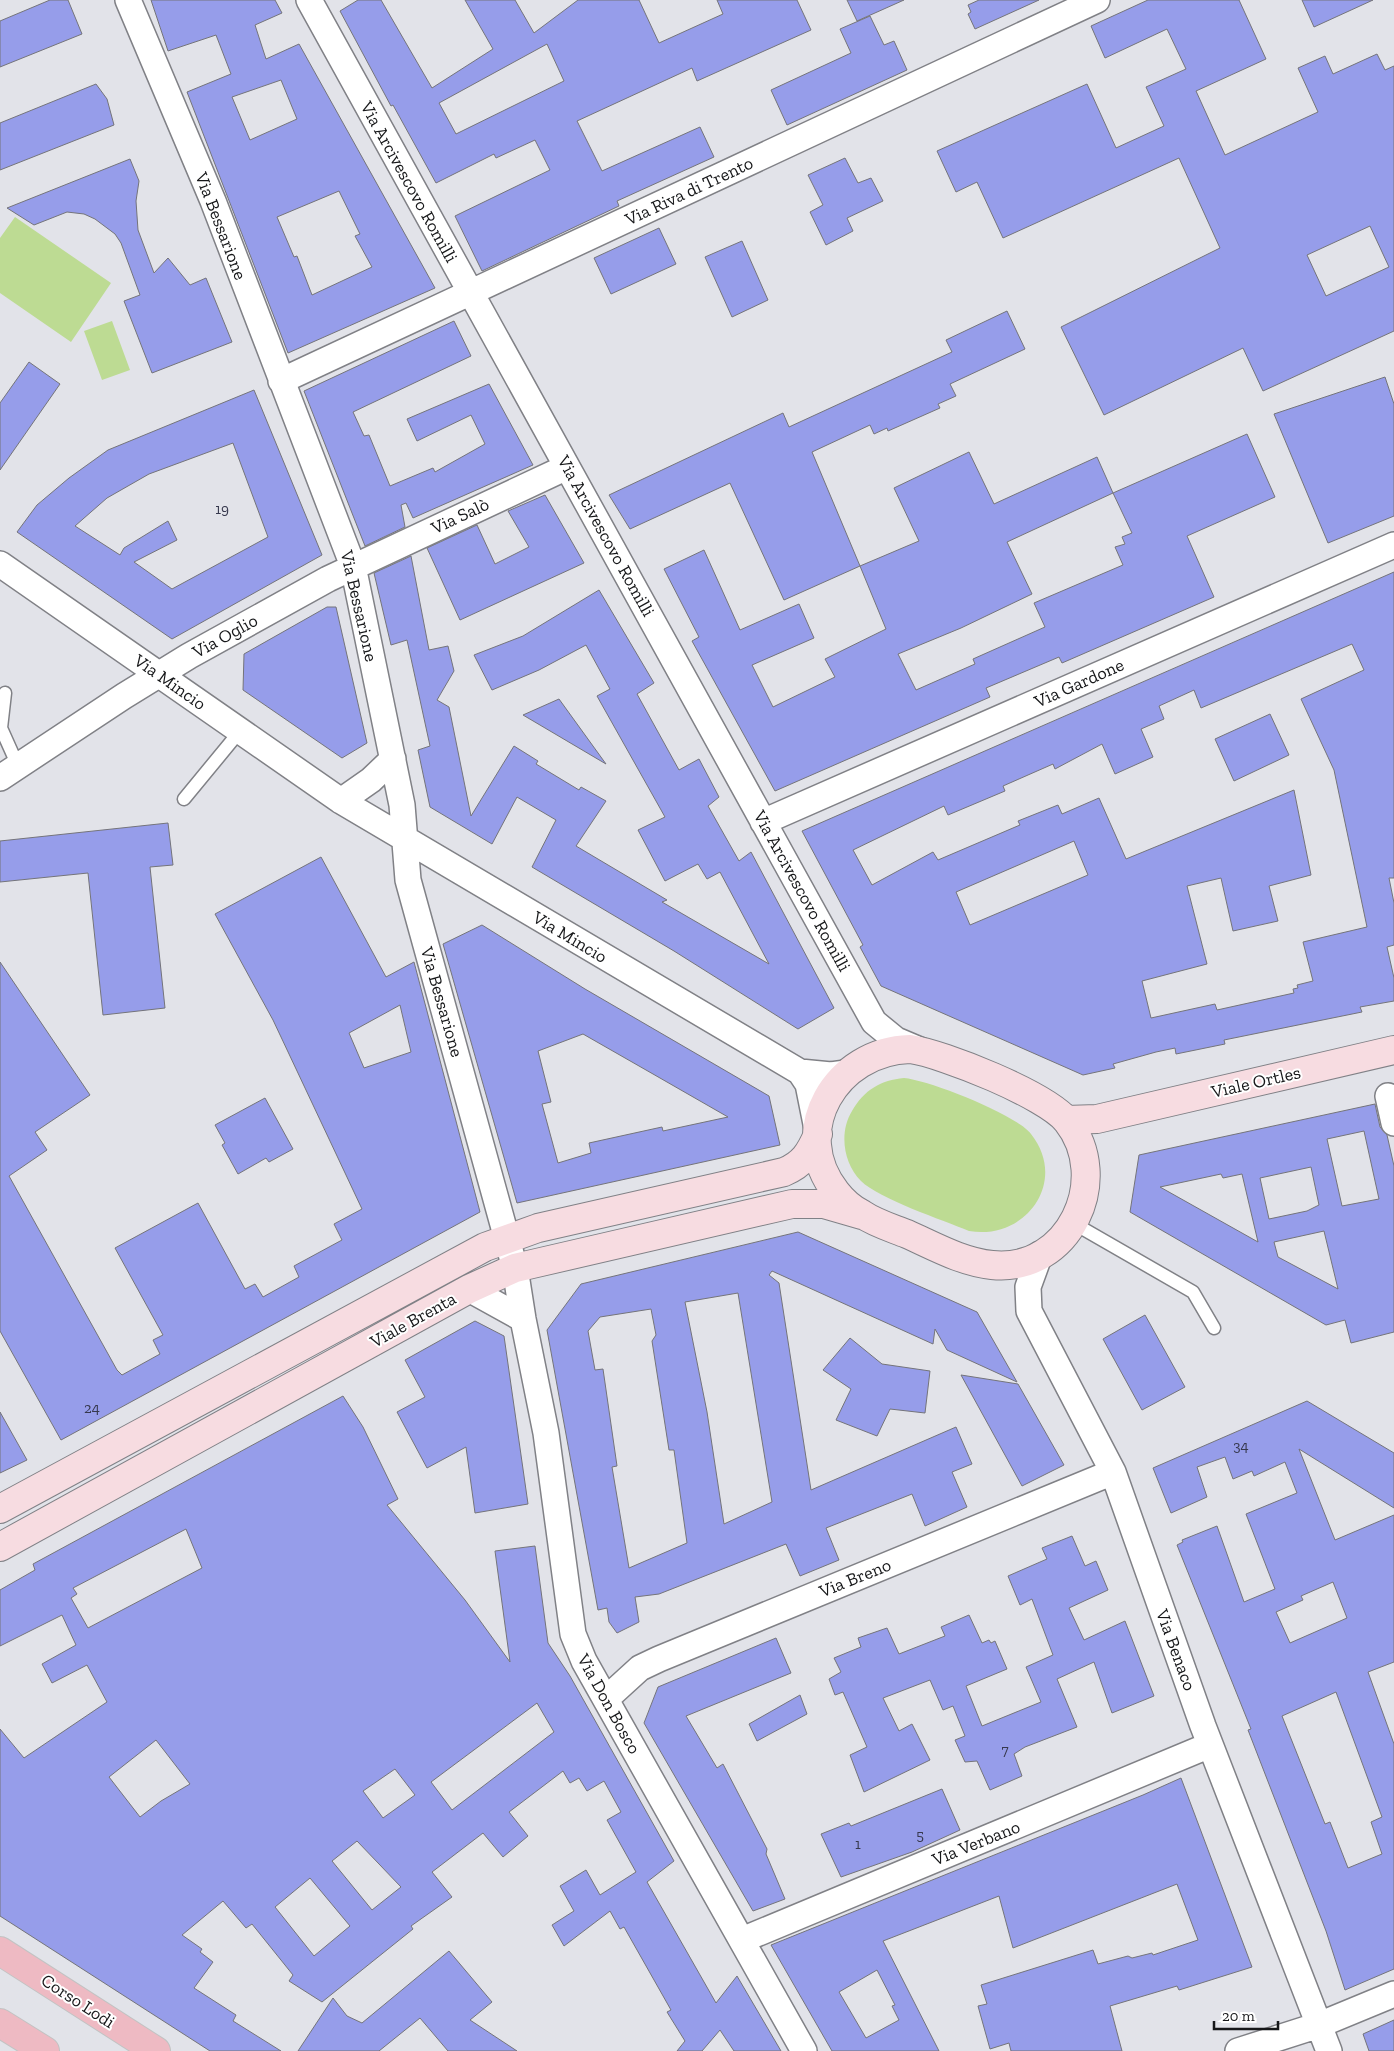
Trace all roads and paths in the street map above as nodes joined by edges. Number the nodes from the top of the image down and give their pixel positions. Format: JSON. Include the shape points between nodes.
{"nodes":[{"id":1,"x":128,"y":0,"type":"edge"},
{"id":2,"x":309,"y":0,"type":"edge"},
{"id":3,"x":1097,"y":0,"type":"edge"},
{"id":4,"x":471,"y":293,"type":"junction"},
{"id":5,"x":281,"y":381,"type":"junction"},
{"id":6,"x":567,"y":467,"type":"junction"},
{"id":7,"x":1394,"y":545,"type":"edge"},
{"id":8,"x":0,"y":564,"type":"edge"},
{"id":9,"x":353,"y":566,"type":"junction"},
{"id":10,"x":160,"y":675,"type":"junction"},
{"id":11,"x":5,"y":693,"type":"dead end"},
{"id":12,"x":240,"y":731,"type":"junction"},
{"id":13,"x":393,"y":759,"type":"junction"},
{"id":14,"x":9,"y":772,"type":"edge"},
{"id":15,"x":184,"y":799,"type":"dead end"},
{"id":16,"x":340,"y":801,"type":"junction"},
{"id":17,"x":763,"y":822,"type":"junction"},
{"id":18,"x":405,"y":839,"type":"junction"},
{"id":19,"x":1394,"y":1050,"type":"edge"},
{"id":20,"x":924,"y":1051,"type":"junction"},
{"id":21,"x":800,"y":1072,"type":"junction"},
{"id":22,"x":846,"y":1073,"type":"junction"},
{"id":23,"x":1388,"y":1096,"type":"dead end"},
{"id":24,"x":1118,"y":1114,"type":"junction"},
{"id":25,"x":1066,"y":1120,"type":"junction"},
{"id":26,"x":1394,"y":1123,"type":"edge"},
{"id":27,"x":818,"y":1134,"type":"junction"},
{"id":28,"x":1084,"y":1158,"type":"junction"},
{"id":29,"x":862,"y":1215,"type":"junction"},
{"id":30,"x":1073,"y":1223,"type":"junction"},
{"id":31,"x":508,"y":1237,"type":"junction"},
{"id":32,"x":1040,"y":1254,"type":"junction"},
{"id":33,"x":515,"y":1268,"type":"junction"},
{"id":34,"x":469,"y":1289,"type":"junction"},
{"id":35,"x":523,"y":1319,"type":"junction"},
{"id":36,"x":1214,"y":1328,"type":"dead end"},
{"id":37,"x":1113,"y":1472,"type":"junction"},
{"id":38,"x":0,"y":1509,"type":"edge"},
{"id":39,"x":0,"y":1547,"type":"edge"},
{"id":40,"x":606,"y":1700,"type":"junction"},
{"id":41,"x":1210,"y":1745,"type":"junction"},
{"id":42,"x":742,"y":1940,"type":"junction"},
{"id":43,"x":0,"y":1951,"type":"edge"},
{"id":44,"x":1394,"y":1994,"type":"edge"},
{"id":45,"x":0,"y":2023,"type":"edge"},
{"id":46,"x":1319,"y":2025,"type":"junction"},
{"id":47,"x":45,"y":2051,"type":"edge"},
{"id":48,"x":156,"y":2051,"type":"edge"},
{"id":49,"x":804,"y":2051,"type":"edge"},
{"id":50,"x":1238,"y":2051,"type":"edge"},
{"id":51,"x":1329,"y":2051,"type":"edge"}],
"edges":[{"from":1,"to":5,"type":"street","name":"Via Bessarione","via":[[213,201]]},
{"from":2,"to":4,"type":"street","name":"Via Arcivescovo Romilli"},
{"from":3,"to":4,"type":"street","name":"Via Riva di Trento"},
{"from":4,"to":5,"type":"street","name":"Via Riva di Trento"},
{"from":4,"to":6,"type":"street","name":"Via Arcivescovo Romilli"},
{"from":5,"to":9,"type":"street","name":"Via Bessarione"},
{"from":6,"to":9,"type":"street","name":"Via Salò"},
{"from":6,"to":17,"type":"street","name":"Via Arcivescovo Romilli"},
{"from":7,"to":17,"type":"street","name":"Via Gardone"},
{"from":8,"to":10,"type":"street","name":"Via Mincio"},
{"from":9,"to":10,"type":"street","name":"Via Oglio"},
{"from":9,"to":13,"type":"street","name":"Via Bessarione"},
{"from":10,"to":12,"type":"street","name":"Via Mincio"},
{"from":10,"to":14,"type":"street","name":"Via Oglio"},
{"from":11,"to":14,"type":"lane","via":[[1,728]]},
{"from":12,"to":15,"type":"lane"},
{"from":12,"to":16,"type":"street","name":"Via Mincio"},
{"from":13,"to":16,"type":"street","via":[[371,780]]},
{"from":13,"to":18,"type":"street","name":"Via Bessarione"},
{"from":16,"to":18,"type":"street","name":"Via Mincio"},
{"from":17,"to":20,"type":"street","name":"Via Arcivescovo Romilli","via":[[874,1022],[902,1044]]},
{"from":18,"to":21,"type":"street","name":"Via Mincio"},
{"from":18,"to":31,"type":"street","name":"Via Bessarione","via":[[408,880]]},
{"from":19,"to":24,"type":"street","name":"Viale Ortles"},
{"from":20,"to":22,"type":"street","via":[[880,1054]]},
{"from":20,"to":25,"type":"street","via":[[1031,1094]]},
{"from":21,"to":22,"type":"street","name":"Via Mincio"},
{"from":21,"to":27,"type":"street","via":[[808,1084]]},
{"from":22,"to":27,"type":"street","via":[[823,1106]]},
{"from":23,"to":26,"type":"street"},
{"from":24,"to":25,"type":"street","name":"Viale Ortles","via":[[1097,1119]]},
{"from":24,"to":28,"type":"street","name":"Viale Ortles","via":[[1096,1131]]},
{"from":25,"to":28,"type":"street"},
{"from":27,"to":29,"type":"street","via":[[820,1161],[829,1181],[845,1202]]},
{"from":27,"to":31,"type":"street","name":"Viale Brenta","via":[[805,1159],[784,1172]]},
{"from":28,"to":30,"type":"street","via":[[1085,1194]]},
{"from":29,"to":32,"type":"street","via":[[976,1262],[1012,1264]]},
{"from":29,"to":33,"type":"street","name":"Viale Brenta","via":[[824,1204],[792,1204]]},
{"from":30,"to":32,"type":"street","via":[[1057,1243]]},
{"from":30,"to":36,"type":"lane","via":[[1193,1292]]},
{"from":31,"to":33,"type":"street","name":"Via Don Bosco"},
{"from":31,"to":38,"type":"street","name":"Viale Brenta","via":[[476,1251]]},
{"from":32,"to":37,"type":"street","name":"Via Benaco","via":[[1028,1287],[1030,1311]]},
{"from":33,"to":34,"type":"street","name":"Viale Brenta"},
{"from":33,"to":35,"type":"street","name":"Via Don Bosco"},
{"from":34,"to":35,"type":"street"},
{"from":34,"to":39,"type":"street","name":"Viale Brenta"},
{"from":35,"to":40,"type":"street","name":"Via Don Bosco","via":[[546,1433],[572,1628],[584,1661]]},
{"from":37,"to":40,"type":"street","name":"Via Breno","via":[[659,1659],[640,1668]]},
{"from":37,"to":41,"type":"street","name":"Via Benaco"},
{"from":40,"to":42,"type":"street","name":"Via Don Bosco"},
{"from":41,"to":42,"type":"street","name":"Via Verbano"},
{"from":41,"to":46,"type":"street","name":"Via Benaco"},
{"from":42,"to":49,"type":"street","name":"Via Don Bosco"},
{"from":43,"to":48,"type":"main road","name":"Corso Lodi"},
{"from":44,"to":46,"type":"street"},
{"from":45,"to":47,"type":"main road"},
{"from":46,"to":50,"type":"street"},
{"from":46,"to":51,"type":"street","name":"Via Benaco"}]}
